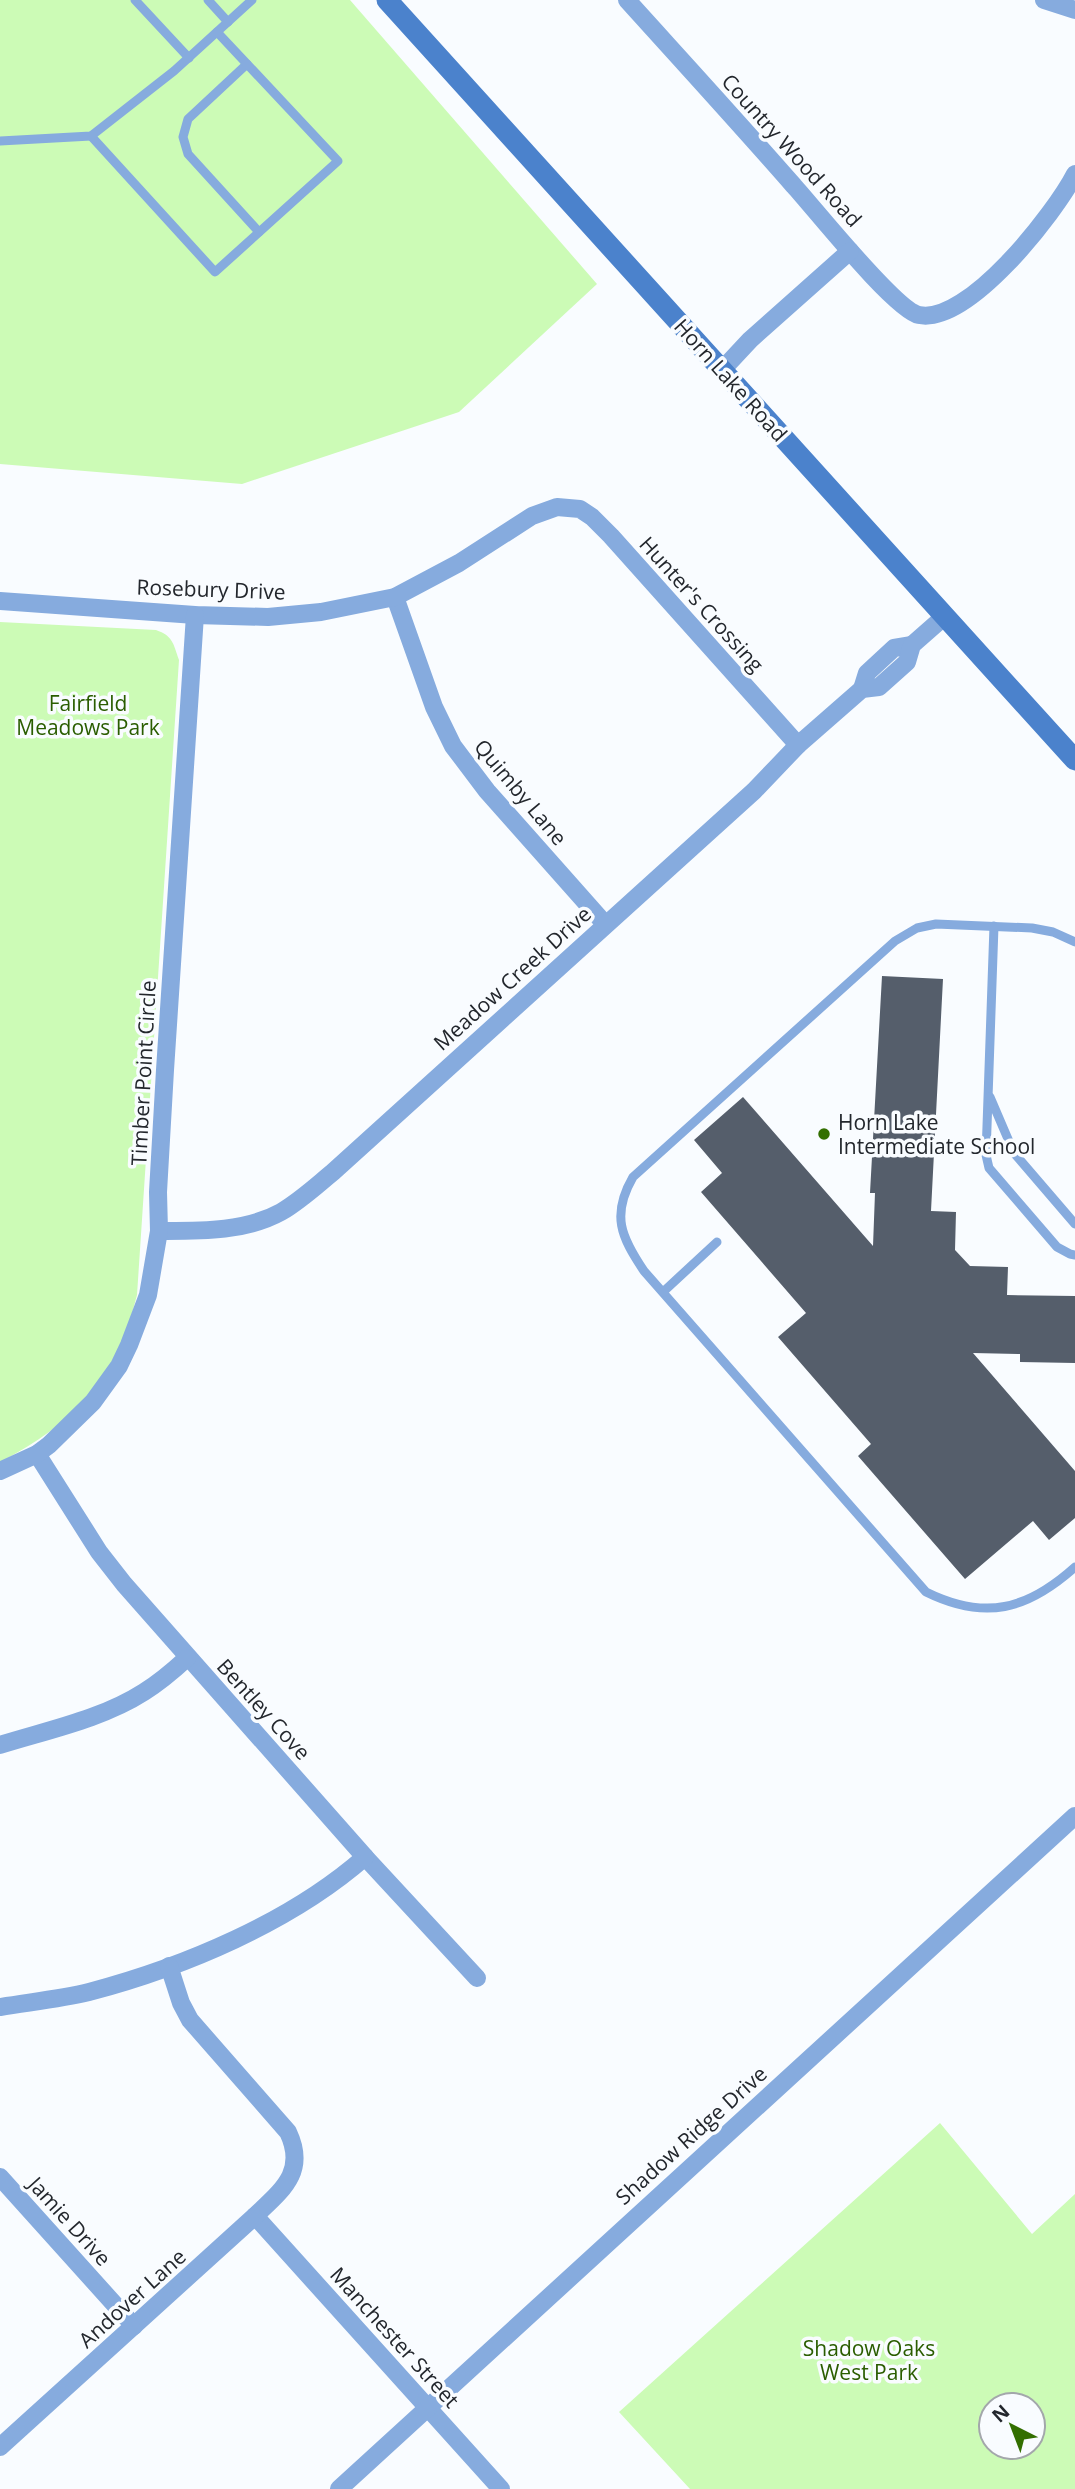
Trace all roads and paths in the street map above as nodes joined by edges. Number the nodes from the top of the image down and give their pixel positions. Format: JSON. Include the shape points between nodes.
{"nodes":[{"id":1,"x":135,"y":0,"type":"edge"},
{"id":2,"x":208,"y":0,"type":"edge"},
{"id":3,"x":252,"y":0,"type":"edge"},
{"id":4,"x":387,"y":0,"type":"edge"},
{"id":5,"x":627,"y":0,"type":"edge"},
{"id":6,"x":1044,"y":0,"type":"edge"},
{"id":7,"x":1075,"y":10,"type":"edge"},
{"id":8,"x":228,"y":22,"type":"junction"},
{"id":9,"x":217,"y":32,"type":"junction"},
{"id":10,"x":188,"y":58,"type":"junction"},
{"id":11,"x":247,"y":64,"type":"junction"},
{"id":12,"x":91,"y":136,"type":"junction"},
{"id":13,"x":0,"y":141,"type":"edge"},
{"id":14,"x":1075,"y":174,"type":"edge"},
{"id":15,"x":259,"y":232,"type":"junction"},
{"id":16,"x":850,"y":251,"type":"junction"},
{"id":17,"x":722,"y":370,"type":"junction"},
{"id":18,"x":563,"y":507,"type":"joint"},
{"id":19,"x":395,"y":597,"type":"junction"},
{"id":20,"x":0,"y":601,"type":"edge"},
{"id":21,"x":195,"y":615,"type":"junction"},
{"id":22,"x":945,"y":616,"type":"junction"},
{"id":23,"x":798,"y":746,"type":"junction"},
{"id":24,"x":1075,"y":760,"type":"edge"},
{"id":25,"x":605,"y":924,"type":"junction"},
{"id":26,"x":994,"y":926,"type":"junction"},
{"id":27,"x":1075,"y":942,"type":"edge"},
{"id":28,"x":988,"y":1093,"type":"junction"},
{"id":29,"x":1075,"y":1224,"type":"edge"},
{"id":30,"x":159,"y":1231,"type":"junction"},
{"id":31,"x":717,"y":1242,"type":"dead end"},
{"id":32,"x":1075,"y":1255,"type":"edge"},
{"id":33,"x":663,"y":1292,"type":"junction"},
{"id":34,"x":37,"y":1454,"type":"junction"},
{"id":35,"x":0,"y":1471,"type":"edge"},
{"id":36,"x":1075,"y":1567,"type":"edge"},
{"id":37,"x":187,"y":1658,"type":"junction"},
{"id":38,"x":0,"y":1745,"type":"edge"},
{"id":39,"x":1075,"y":1816,"type":"edge"},
{"id":40,"x":365,"y":1857,"type":"junction"},
{"id":41,"x":169,"y":1966,"type":"junction"},
{"id":42,"x":477,"y":1978,"type":"dead end"},
{"id":43,"x":0,"y":2007,"type":"edge"},
{"id":44,"x":0,"y":2177,"type":"edge"},
{"id":45,"x":255,"y":2216,"type":"junction"},
{"id":46,"x":134,"y":2326,"type":"junction"},
{"id":47,"x":428,"y":2408,"type":"junction"},
{"id":48,"x":0,"y":2447,"type":"edge"},
{"id":49,"x":339,"y":2489,"type":"edge"},
{"id":50,"x":501,"y":2489,"type":"edge"}],
"edges":[{"from":1,"to":10,"type":"lane"},
{"from":2,"to":8,"type":"lane"},
{"from":3,"to":8,"type":"lane"},
{"from":4,"to":17,"type":"main road","name":"Horn Lake Road"},
{"from":5,"to":16,"type":"street","name":"Country Wood Road"},
{"from":6,"to":7,"type":"street"},
{"from":8,"to":9,"type":"lane"},
{"from":9,"to":10,"type":"lane"},
{"from":9,"to":11,"type":"lane"},
{"from":10,"to":12,"type":"lane"},
{"from":11,"to":15,"type":"lane","via":[[188,119],[183,137],[188,154]]},
{"from":11,"to":15,"type":"lane","via":[[338,161]]},
{"from":12,"to":13,"type":"lane"},
{"from":12,"to":15,"type":"lane","via":[[215,272]]},
{"from":14,"to":16,"type":"street","name":"Country Wood Road","via":[[1015,256],[945,313],[909,311]]},
{"from":16,"to":17,"type":"street"},
{"from":17,"to":22,"type":"main road","name":"Horn Lake Road"},
{"from":18,"to":19,"type":"street","name":"Rosebury Drive","via":[[532,516]]},
{"from":18,"to":23,"type":"street","name":"Hunter's Crossing","via":[[580,509],[592,517]]},
{"from":19,"to":21,"type":"street","name":"Rosebury Drive","via":[[321,612]]},
{"from":19,"to":25,"type":"street","name":"Quimby Lane","via":[[434,707],[453,746],[487,792]]},
{"from":20,"to":21,"type":"street","name":"Rosebury Drive"},
{"from":21,"to":30,"type":"street","name":"Timber Point Circle"},
{"from":22,"to":23,"type":"street","name":"Meadow Creek Drive","via":[[912,645],[907,662],[879,687],[862,690]]},
{"from":22,"to":24,"type":"main road","name":"Horn Lake Road"},
{"from":23,"to":25,"type":"street","name":"Meadow Creek Drive"},
{"from":25,"to":30,"type":"street","name":"Meadow Creek Drive","via":[[333,1172],[280,1212],[234,1227]]},
{"from":26,"to":27,"type":"lane","via":[[1054,932]]},
{"from":26,"to":28,"type":"lane"},
{"from":26,"to":33,"type":"lane","via":[[936,924],[917,928],[895,941],[633,1177],[622,1204],[622,1233],[644,1271]]},
{"from":28,"to":29,"type":"lane","via":[[1014,1153]]},
{"from":28,"to":32,"type":"lane","via":[[989,1168],[1057,1247]]},
{"from":30,"to":34,"type":"street","name":"Timber Point Circle","via":[[148,1295],[119,1366],[93,1402]]},
{"from":31,"to":33,"type":"lane"},
{"from":33,"to":36,"type":"lane","via":[[926,1592],[964,1607],[1002,1607],[1040,1595]]},
{"from":34,"to":35,"type":"street","name":"Timber Point Circle"},
{"from":34,"to":37,"type":"street","name":"Bentley Cove","via":[[99,1552]]},
{"from":37,"to":38,"type":"street","via":[[143,1693],[120,1704]]},
{"from":37,"to":40,"type":"street","name":"Bentley Cove"},
{"from":39,"to":47,"type":"street","name":"Shadow Ridge Drive"},
{"from":40,"to":41,"type":"street","via":[[326,1888],[265,1923]]},
{"from":40,"to":42,"type":"street","name":"Bentley Cove"},
{"from":41,"to":43,"type":"street","via":[[90,1992]]},
{"from":41,"to":45,"type":"street","name":"Andover Lane","via":[[190,2020],[295,2145],[290,2179]]},
{"from":44,"to":46,"type":"street","name":"Jamie Drive"},
{"from":45,"to":46,"type":"street","name":"Andover Lane"},
{"from":45,"to":47,"type":"street","name":"Manchester Street"},
{"from":46,"to":48,"type":"street","name":"Andover Lane"},
{"from":47,"to":49,"type":"street","name":"Shadow Ridge Drive"},
{"from":47,"to":50,"type":"street","name":"Manchester Street"}]}
